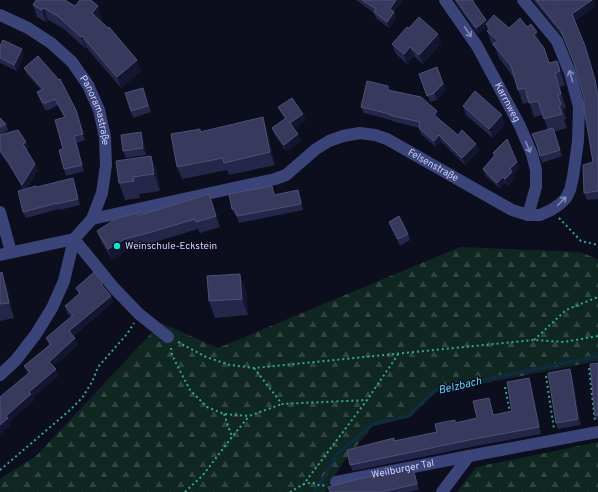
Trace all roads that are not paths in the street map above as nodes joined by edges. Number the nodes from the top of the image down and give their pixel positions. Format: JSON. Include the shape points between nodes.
{"nodes":[{"id":1,"x":445,"y":0,"type":"edge"},
{"id":2,"x":523,"y":0,"type":"edge"},
{"id":3,"x":0,"y":15,"type":"edge"},
{"id":4,"x":0,"y":212,"type":"edge"},
{"id":5,"x":528,"y":215,"type":"junction"},
{"id":6,"x":92,"y":219,"type":"junction"},
{"id":7,"x":74,"y":239,"type":"junction"},
{"id":8,"x":5,"y":254,"type":"edge"},
{"id":9,"x":168,"y":337,"type":"road end"},
{"id":10,"x":0,"y":376,"type":"edge"},
{"id":11,"x":597,"y":432,"type":"edge"},
{"id":12,"x":469,"y":456,"type":"junction"},
{"id":13,"x":336,"y":482,"type":"dead end"},
{"id":14,"x":442,"y":492,"type":"edge"}],
"edges":[{"from":1,"to":5,"type":"street","name":"Karrnweg","one_way":true,"via":[[477,46],[520,126],[532,154],[536,170],[536,187]]},
{"from":5,"to":2,"type":"street","name":"Felsenstraße","one_way":true,"via":[[540,215],[551,210],[566,198],[570,190],[578,141],[578,107],[570,73],[557,40]]},
{"from":3,"to":6,"type":"street","name":"Panoramastraße","via":[[28,28],[51,43],[72,62],[88,85],[99,110],[105,137],[106,165],[102,193]]},
{"from":4,"to":8,"type":"street"},
{"from":5,"to":6,"type":"street","name":"Felsenstraße","via":[[512,210],[387,139],[360,133],[329,141],[286,175],[275,179]]},
{"from":6,"to":7,"type":"street","name":"Panoramastraße"},
{"from":7,"to":8,"type":"street"},
{"from":7,"to":9,"type":"street","via":[[114,288],[139,314]]},
{"from":7,"to":10,"type":"street","via":[[64,281],[52,308],[36,334]]},
{"from":11,"to":12,"type":"street","name":"Weilburger Tal"},
{"from":12,"to":13,"type":"street","name":"Weilburger Tal"},
{"from":12,"to":14,"type":"street"}]}
